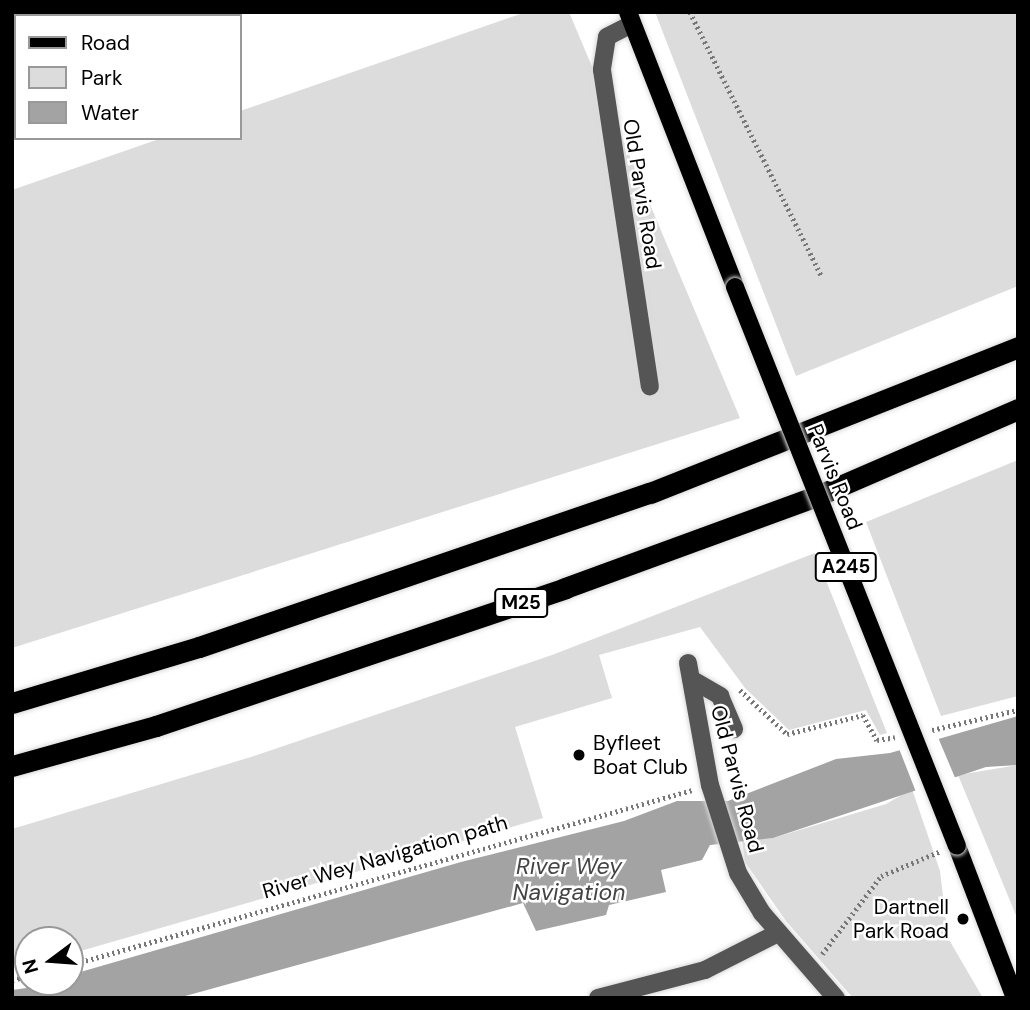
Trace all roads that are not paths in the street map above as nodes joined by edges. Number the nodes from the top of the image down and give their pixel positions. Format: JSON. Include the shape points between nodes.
{"nodes":[{"id":1,"x":630,"y":18,"type":"edge"},
{"id":2,"x":1018,"y":347,"type":"edge"},
{"id":3,"x":650,"y":386,"type":"dead end"},
{"id":4,"x":1018,"y":409,"type":"edge"},
{"id":5,"x":12,"y":703,"type":"edge"},
{"id":6,"x":734,"y":729,"type":"dead end"},
{"id":7,"x":12,"y":766,"type":"edge"},
{"id":8,"x":778,"y":933,"type":"junction"},
{"id":9,"x":598,"y":998,"type":"edge"},
{"id":10,"x":836,"y":998,"type":"edge"},
{"id":11,"x":1015,"y":998,"type":"edge"}],
"edges":[{"from":1,"to":3,"type":"street","name":"Old Parvis Road","via":[[607,37],[602,71]]},
{"from":1,"to":11,"type":"main road","name":"Parvis Road","number":"A245","bridge":true,"via":[[949,848]]},
{"from":2,"to":5,"type":"highway","via":[[650,493],[199,647]]},
{"from":4,"to":7,"type":"highway","number":"M25","via":[[817,496],[565,588],[156,726]]},
{"from":6,"to":8,"type":"street","name":"Old Parvis Road","via":[[720,696],[689,671],[710,785],[733,859]]},
{"from":8,"to":9,"type":"street","via":[[705,970]]},
{"from":8,"to":10,"type":"street","name":"Old Parvis Road"}]}
